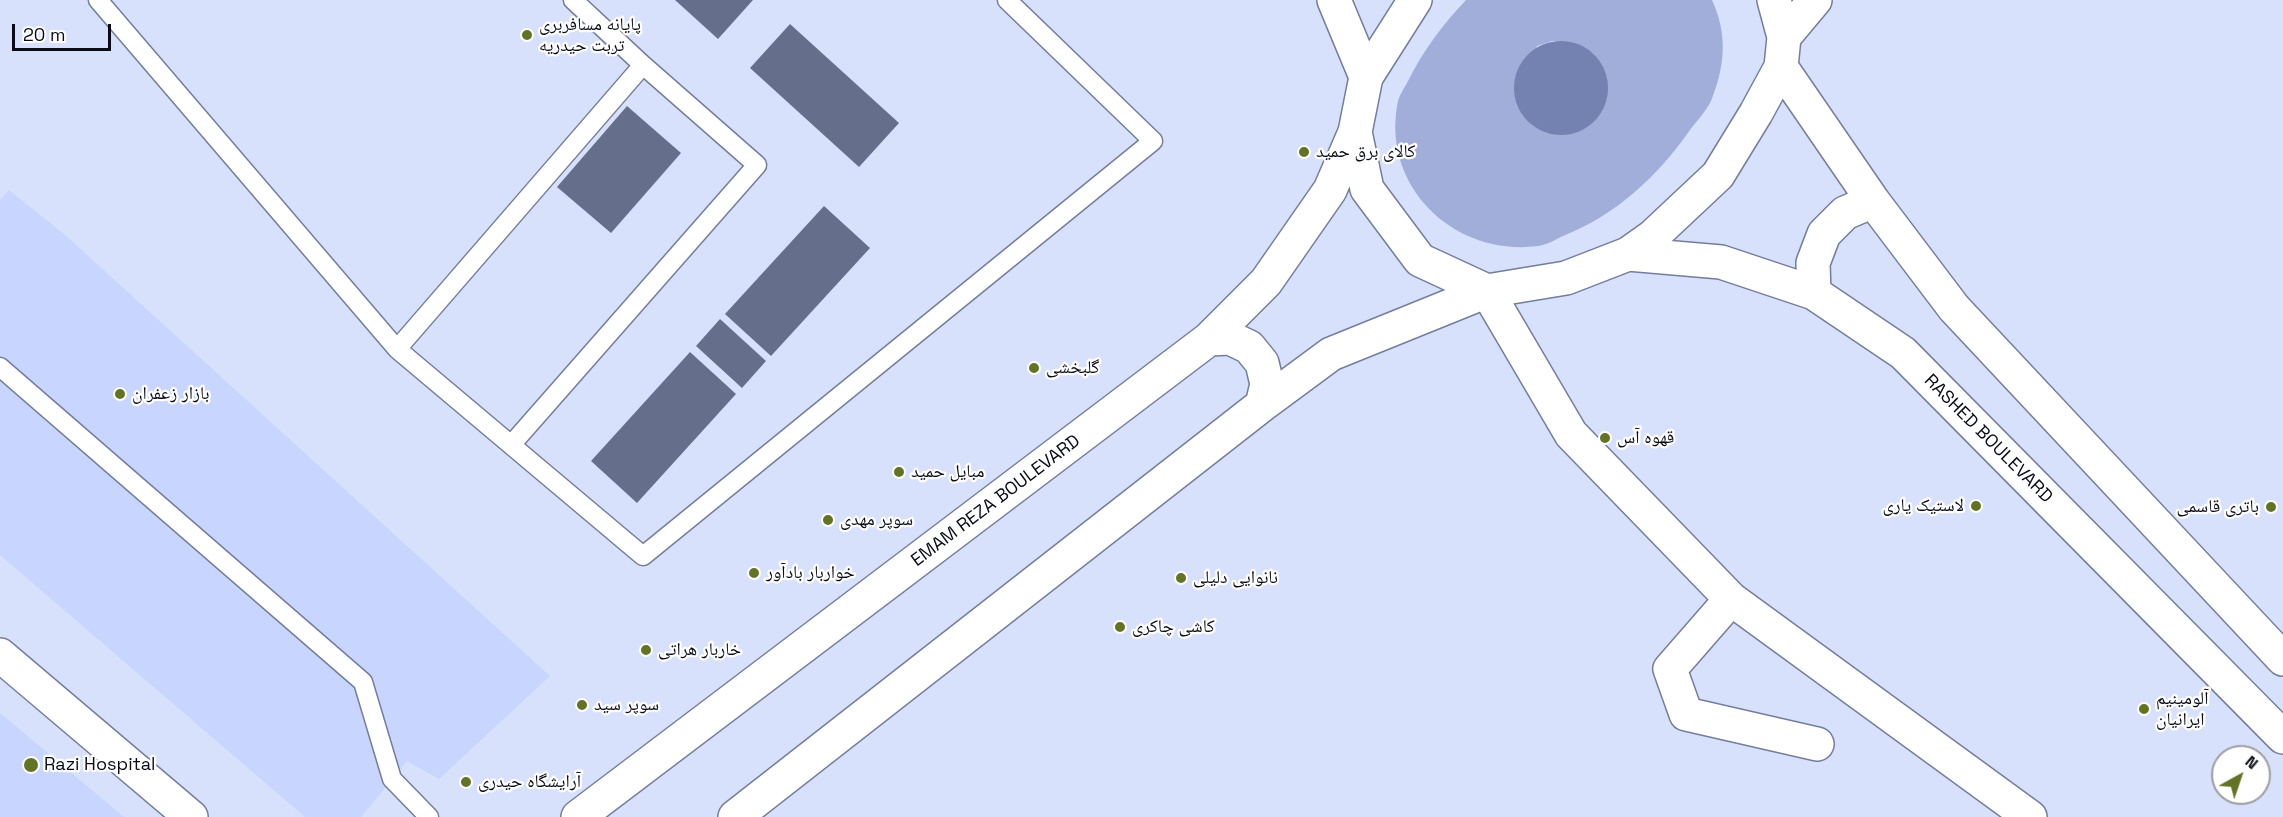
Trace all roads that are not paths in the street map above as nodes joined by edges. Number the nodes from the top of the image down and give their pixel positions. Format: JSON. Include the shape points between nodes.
{"nodes":[{"id":1,"x":98,"y":0,"type":"edge"},
{"id":2,"x":573,"y":0,"type":"edge"},
{"id":3,"x":1007,"y":0,"type":"edge"},
{"id":4,"x":1334,"y":0,"type":"edge"},
{"id":5,"x":1415,"y":0,"type":"edge"},
{"id":6,"x":1774,"y":0,"type":"edge"},
{"id":7,"x":1815,"y":0,"type":"edge"},
{"id":8,"x":1782,"y":52,"type":"junction"},
{"id":9,"x":643,"y":65,"type":"junction"},
{"id":10,"x":1366,"y":77,"type":"junction"},
{"id":11,"x":1355,"y":132,"type":"junction"},
{"id":12,"x":1873,"y":201,"type":"junction"},
{"id":13,"x":1628,"y":254,"type":"junction"},
{"id":14,"x":1487,"y":291,"type":"junction"},
{"id":15,"x":1814,"y":293,"type":"junction"},
{"id":16,"x":1209,"y":339,"type":"junction"},
{"id":17,"x":397,"y":349,"type":"junction"},
{"id":18,"x":0,"y":367,"type":"edge"},
{"id":19,"x":1262,"y":405,"type":"junction"},
{"id":20,"x":512,"y":445,"type":"junction"},
{"id":21,"x":1731,"y":599,"type":"junction"},
{"id":22,"x":0,"y":655,"type":"edge"},
{"id":23,"x":2283,"y":659,"type":"edge"},
{"id":24,"x":2283,"y":737,"type":"edge"},
{"id":25,"x":1817,"y":744,"type":"dead end"},
{"id":26,"x":191,"y":817,"type":"edge"},
{"id":27,"x":429,"y":817,"type":"edge"},
{"id":28,"x":578,"y":817,"type":"edge"},
{"id":29,"x":735,"y":817,"type":"edge"},
{"id":30,"x":2030,"y":817,"type":"edge"}],
"edges":[{"from":1,"to":17,"type":"lane"},
{"from":2,"to":9,"type":"lane"},
{"from":3,"to":20,"type":"lane","via":[[1153,141],[642,556]]},
{"from":4,"to":10,"type":"main road"},
{"from":5,"to":10,"type":"main road"},
{"from":6,"to":8,"type":"main road"},
{"from":7,"to":8,"type":"main road"},
{"from":8,"to":12,"type":"main road"},
{"from":8,"to":13,"type":"main road","via":[[1756,113],[1718,175],[1652,237]]},
{"from":9,"to":17,"type":"lane"},
{"from":9,"to":20,"type":"lane","via":[[757,165]]},
{"from":10,"to":11,"type":"main road"},
{"from":11,"to":14,"type":"main road","via":[[1367,189],[1420,260]]},
{"from":11,"to":16,"type":"main road","name":"EMAM REZA BOULEVARD","via":[[1330,190],[1266,282]]},
{"from":12,"to":15,"type":"main road","via":[[1845,213],[1824,234],[1814,263]]},
{"from":12,"to":23,"type":"main road","via":[[1954,308]]},
{"from":13,"to":14,"type":"main road","via":[[1566,278]]},
{"from":13,"to":15,"type":"main road","name":"RASHED BOULEVARD","via":[[1721,262]]},
{"from":14,"to":19,"type":"main road","via":[[1331,354]]},
{"from":14,"to":21,"type":"main road","via":[[1571,434]]},
{"from":15,"to":24,"type":"main road","name":"RASHED BOULEVARD","via":[[1903,353]]},
{"from":16,"to":19,"type":"main road","via":[[1230,338],[1249,347],[1262,363],[1267,384]]},
{"from":16,"to":28,"type":"main road","name":"EMAM REZA BOULEVARD"},
{"from":17,"to":20,"type":"lane"},
{"from":18,"to":27,"type":"lane","via":[[363,682],[392,779]]},
{"from":19,"to":29,"type":"main road"},
{"from":21,"to":25,"type":"main road","via":[[1670,669],[1686,714]]},
{"from":21,"to":30,"type":"main road"},
{"from":22,"to":26,"type":"main road"}]}
